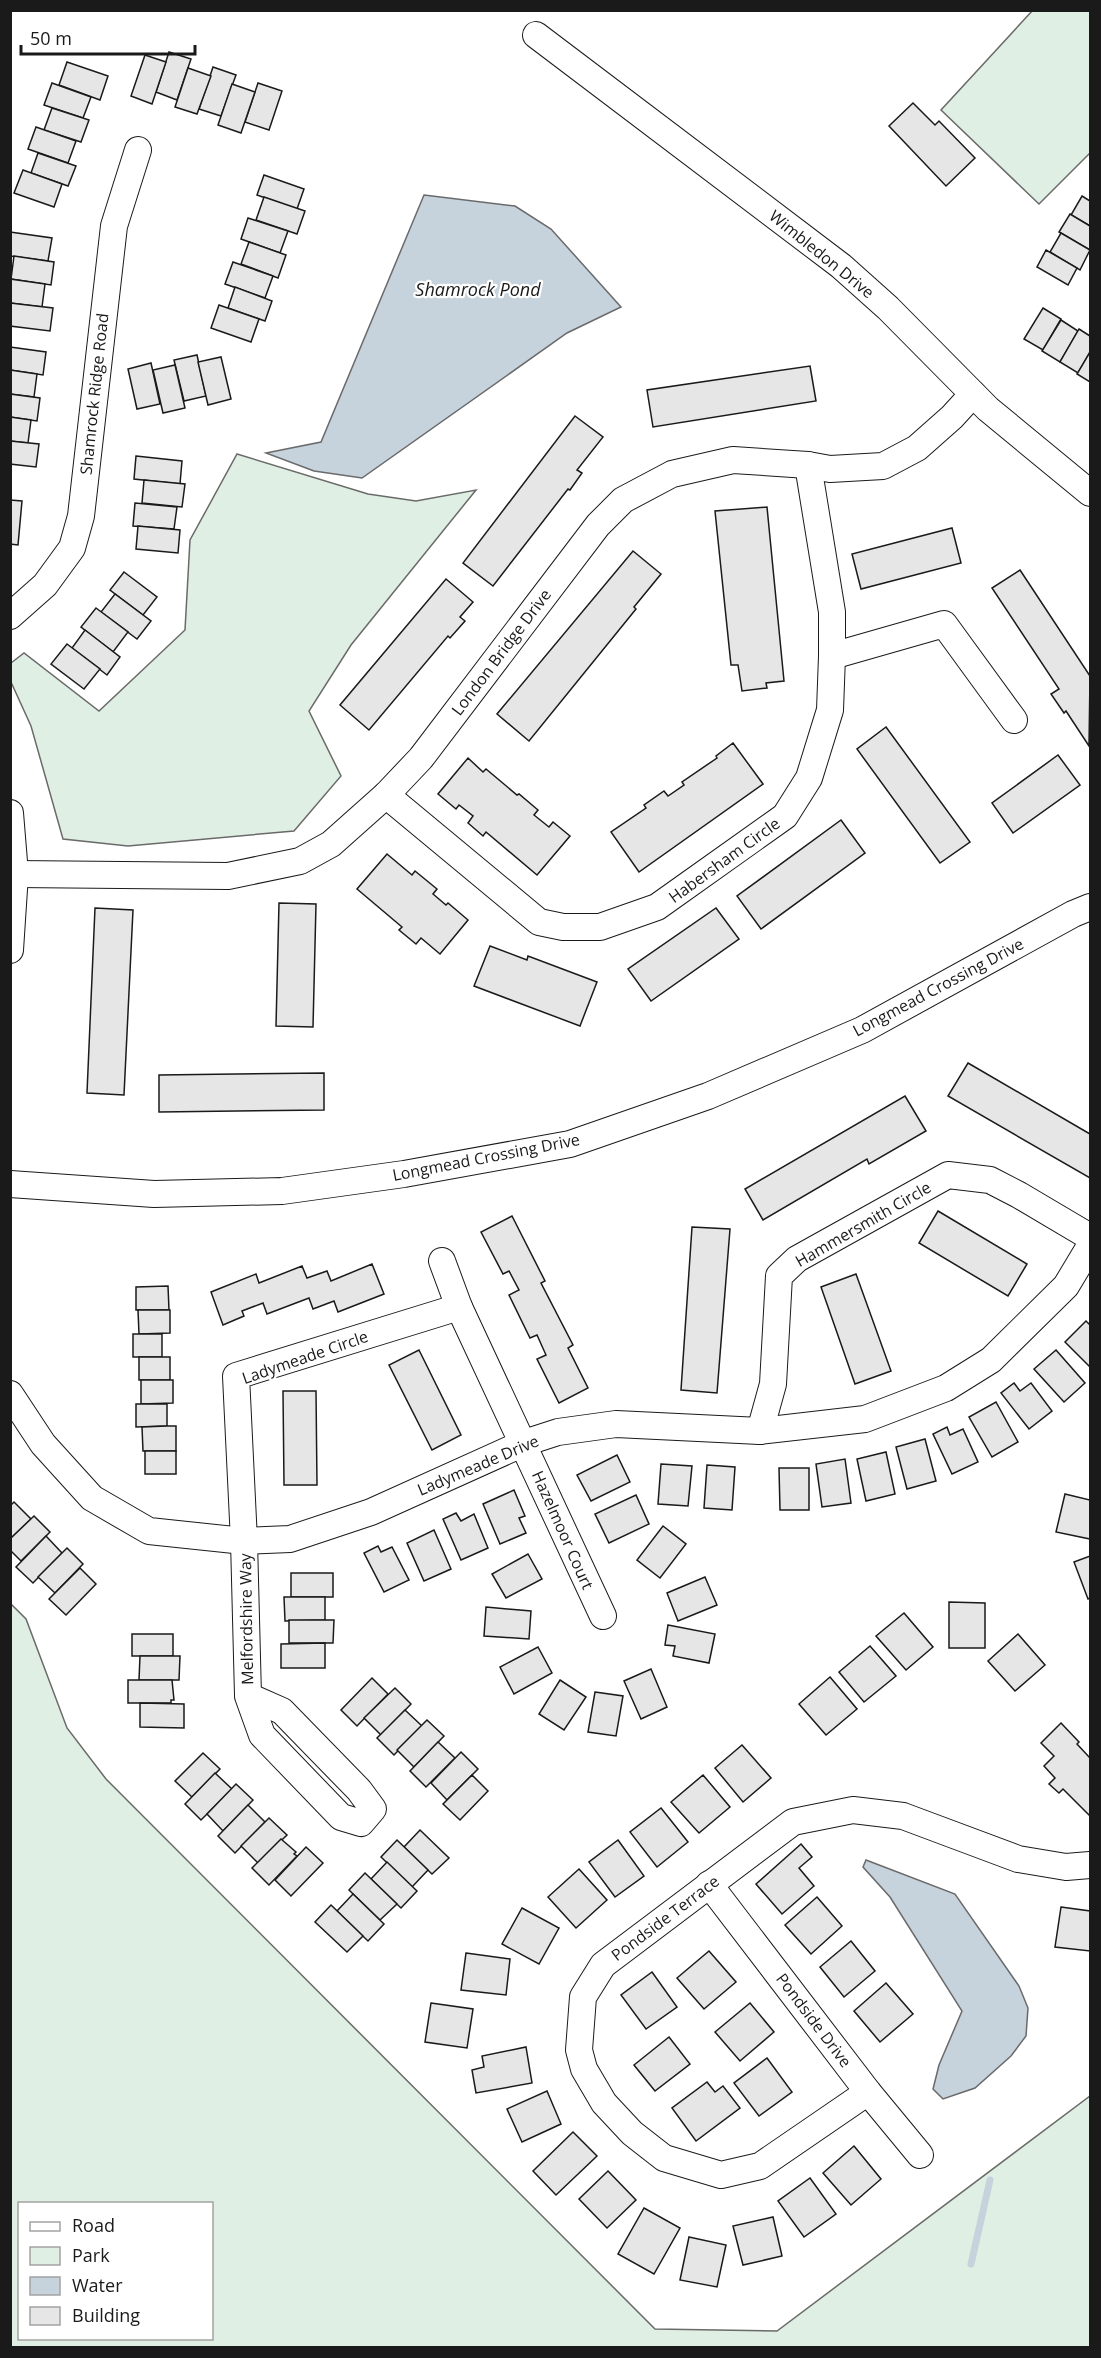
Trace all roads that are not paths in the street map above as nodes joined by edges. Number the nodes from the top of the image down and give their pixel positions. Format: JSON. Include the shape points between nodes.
{"nodes":[{"id":1,"x":536,"y":35,"type":"dead end"},
{"id":2,"x":138,"y":150,"type":"dead end"},
{"id":3,"x":973,"y":394,"type":"junction"},
{"id":4,"x":808,"y":465,"type":"junction"},
{"id":5,"x":1090,"y":493,"type":"edge"},
{"id":6,"x":10,"y":616,"type":"edge"},
{"id":7,"x":832,"y":656,"type":"junction"},
{"id":8,"x":1014,"y":720,"type":"dead end"},
{"id":9,"x":386,"y":795,"type":"junction"},
{"id":10,"x":10,"y":813,"type":"edge"},
{"id":11,"x":15,"y":874,"type":"junction"},
{"id":12,"x":1090,"y":907,"type":"edge"},
{"id":13,"x":10,"y":950,"type":"edge"},
{"id":14,"x":10,"y":1184,"type":"edge"},
{"id":15,"x":1090,"y":1236,"type":"edge"},
{"id":16,"x":1090,"y":1246,"type":"edge"},
{"id":17,"x":442,"y":1261,"type":"dead end"},
{"id":18,"x":459,"y":1307,"type":"junction"},
{"id":19,"x":10,"y":1394,"type":"edge"},
{"id":20,"x":760,"y":1431,"type":"junction"},
{"id":21,"x":524,"y":1443,"type":"junction"},
{"id":22,"x":244,"y":1541,"type":"junction"},
{"id":23,"x":603,"y":1616,"type":"dead end"},
{"id":24,"x":248,"y":1696,"type":"junction"},
{"id":25,"x":1090,"y":1865,"type":"edge"},
{"id":26,"x":709,"y":1884,"type":"junction"},
{"id":27,"x":868,"y":2092,"type":"junction"},
{"id":28,"x":920,"y":2155,"type":"dead end"}],
"edges":[{"from":1,"to":3,"type":"street","name":"Wimbledon Drive","via":[[841,266]]},
{"from":2,"to":6,"type":"street","name":"Shamrock Ridge Road","via":[[114,226],[81,516],[72,548],[45,585]]},
{"from":3,"to":4,"type":"street","name":"London Bridge Drive","via":[[917,448],[883,466],[830,469]]},
{"from":3,"to":5,"type":"street","name":"Wimbledon Drive"},
{"from":4,"to":7,"type":"street","name":"Habersham Circle","via":[[832,612]]},
{"from":4,"to":9,"type":"street","name":"London Bridge Drive","via":[[733,460],[672,474],[623,500],[598,525],[421,758]]},
{"from":7,"to":8,"type":"street","via":[[944,624]]},
{"from":7,"to":9,"type":"street","name":"Habersham Circle","via":[[830,710],[809,778],[785,816],[657,908],[600,927],[563,927],[539,922]]},
{"from":9,"to":11,"type":"street","name":"London Bridge Drive","via":[[331,844],[300,861],[228,876]]},
{"from":10,"to":11,"type":"street"},
{"from":11,"to":13,"type":"street"},
{"from":12,"to":14,"type":"street","name":"Longmead Crossing Drive","via":[[862,1030],[708,1095],[570,1144],[282,1191],[154,1194]]},
{"from":15,"to":20,"type":"street","name":"Hammersmith Circle","via":[[990,1180],[948,1175],[797,1259],[779,1276],[773,1384]]},
{"from":16,"to":20,"type":"street","name":"Ladymeade Drive","via":[[1066,1286],[991,1360],[946,1388],[865,1419]]},
{"from":17,"to":18,"type":"street"},
{"from":18,"to":21,"type":"street"},
{"from":18,"to":22,"type":"street","name":"Ladymeade Circle","via":[[236,1376]]},
{"from":19,"to":22,"type":"street","name":"Ladymeade Drive","via":[[43,1444],[92,1498],[149,1531]]},
{"from":20,"to":21,"type":"street","name":"Ladymeade Drive","via":[[616,1424],[558,1432]]},
{"from":21,"to":22,"type":"street","name":"Ladymeade Drive","via":[[372,1512],[290,1539]]},
{"from":21,"to":23,"type":"street","name":"Hazelmoor Court"},
{"from":22,"to":24,"type":"street","name":"Melfordshire Way"},
{"from":24,"to":24,"type":"street","name":"Melfordshire Way","via":[[262,1735],[341,1817],[361,1823],[373,1809],[359,1790],[282,1711]]},
{"from":25,"to":26,"type":"street","name":"Pondside Terrace","via":[[1066,1867],[1018,1859],[903,1816],[853,1810],[793,1822]]},
{"from":26,"to":27,"type":"street","name":"Pondside Drive"},
{"from":26,"to":27,"type":"street","name":"Pondside Terrace","via":[[603,1965],[584,1997],[579,2050],[584,2069],[604,2103],[632,2133],[664,2158],[721,2175],[760,2166]]},
{"from":27,"to":28,"type":"street","name":"Pondside Drive"}]}
